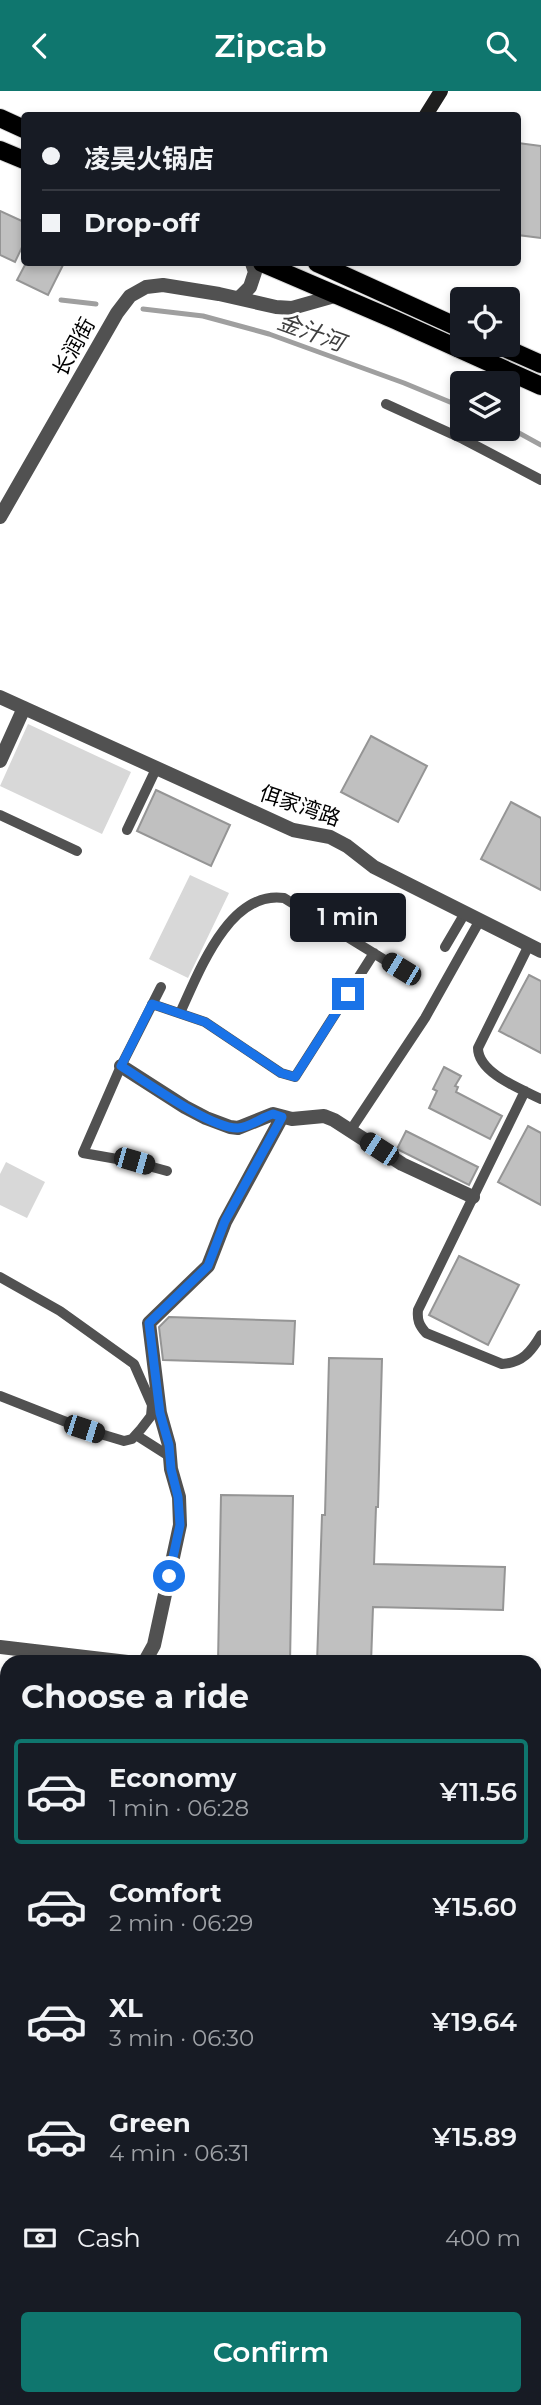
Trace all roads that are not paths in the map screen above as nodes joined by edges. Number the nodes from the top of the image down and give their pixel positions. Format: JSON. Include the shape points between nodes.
{"nodes":[{"id":1,"x":441,"y":91,"type":"edge"},
{"id":2,"x":428,"y":112,"type":"edge"},
{"id":3,"x":0,"y":118,"type":"edge"},
{"id":4,"x":21,"y":128,"type":"edge"},
{"id":5,"x":0,"y":150,"type":"edge"},
{"id":6,"x":21,"y":159,"type":"edge"},
{"id":7,"x":253,"y":266,"type":"edge"},
{"id":8,"x":269,"y":266,"type":"edge"},
{"id":9,"x":330,"y":266,"type":"edge"},
{"id":10,"x":338,"y":295,"type":"junction"},
{"id":11,"x":239,"y":297,"type":"junction"},
{"id":12,"x":450,"y":323,"type":"edge"},
{"id":13,"x":520,"y":355,"type":"edge"},
{"id":14,"x":541,"y":365,"type":"edge"},
{"id":15,"x":541,"y":386,"type":"edge"},
{"id":16,"x":386,"y":404,"type":"dead end"},
{"id":17,"x":541,"y":480,"type":"edge"},
{"id":18,"x":0,"y":517,"type":"edge"},
{"id":19,"x":0,"y":697,"type":"edge"},
{"id":20,"x":24,"y":708,"type":"junction"},
{"id":21,"x":0,"y":761,"type":"edge"},
{"id":22,"x":156,"y":769,"type":"junction"},
{"id":23,"x":0,"y":815,"type":"edge"},
{"id":24,"x":127,"y":830,"type":"dead end"},
{"id":25,"x":77,"y":851,"type":"dead end"},
{"id":26,"x":465,"y":913,"type":"junction"},
{"id":27,"x":480,"y":920,"type":"junction"},
{"id":28,"x":445,"y":947,"type":"dead end"},
{"id":29,"x":535,"y":948,"type":"edge"},
{"id":30,"x":374,"y":953,"type":"junction"},
{"id":31,"x":401,"y":969,"type":"dead end"},
{"id":32,"x":161,"y":986,"type":"dead end"},
{"id":33,"x":152,"y":1004,"type":"junction"},
{"id":34,"x":180,"y":1013,"type":"junction"},
{"id":35,"x":121,"y":1066,"type":"junction"},
{"id":36,"x":526,"y":1091,"type":"junction"},
{"id":37,"x":541,"y":1099,"type":"edge"},
{"id":38,"x":282,"y":1117,"type":"junction"},
{"id":39,"x":354,"y":1125,"type":"dead end"},
{"id":40,"x":167,"y":1171,"type":"dead end"},
{"id":41,"x":473,"y":1197,"type":"junction"},
{"id":42,"x":0,"y":1277,"type":"edge"},
{"id":43,"x":541,"y":1335,"type":"edge"},
{"id":44,"x":0,"y":1396,"type":"edge"},
{"id":45,"x":136,"y":1434,"type":"junction"},
{"id":46,"x":169,"y":1456,"type":"junction"},
{"id":47,"x":0,"y":1647,"type":"edge"},
{"id":48,"x":68,"y":1655,"type":"edge"},
{"id":49,"x":149,"y":1655,"type":"edge"}],
"edges":[{"from":1,"to":2,"type":"street"},
{"from":3,"to":4,"type":"main road"},
{"from":5,"to":6,"type":"main road"},
{"from":7,"to":11,"type":"street","via":[[250,287]]},
{"from":8,"to":10,"type":"main road"},
{"from":9,"to":12,"type":"main road"},
{"from":10,"to":11,"type":"street","name":"长润街","via":[[292,307]]},
{"from":10,"to":15,"type":"main road"},
{"from":11,"to":18,"type":"street","name":"长润街","via":[[163,285],[130,296]]},
{"from":13,"to":14,"type":"main road"},
{"from":16,"to":17,"type":"lane"},
{"from":19,"to":20,"type":"street","name":"佴家湾路"},
{"from":20,"to":21,"type":"street"},
{"from":20,"to":22,"type":"street","name":"佴家湾路"},
{"from":22,"to":24,"type":"lane"},
{"from":22,"to":26,"type":"street","name":"佴家湾路","via":[[293,831],[330,837],[374,867]]},
{"from":23,"to":25,"type":"lane"},
{"from":26,"to":27,"type":"street","name":"佴家湾路"},
{"from":26,"to":28,"type":"lane"},
{"from":27,"to":29,"type":"street","name":"佴家湾路"},
{"from":27,"to":39,"type":"lane","via":[[425,1017]]},
{"from":29,"to":36,"type":"lane","via":[[478,1048],[484,1066]]},
{"from":30,"to":31,"type":"lane"},
{"from":30,"to":34,"type":"lane","via":[[284,898],[270,896],[234,917],[221,932]]},
{"from":30,"to":34,"type":"lane","via":[[295,1077],[281,1073],[205,1022]]},
{"from":32,"to":33,"type":"lane"},
{"from":33,"to":34,"type":"lane"},
{"from":33,"to":35,"type":"lane"},
{"from":35,"to":38,"type":"street","via":[[185,1107],[230,1127],[273,1114]]},
{"from":35,"to":40,"type":"lane","via":[[83,1153]]},
{"from":36,"to":37,"type":"lane"},
{"from":36,"to":41,"type":"lane"},
{"from":38,"to":41,"type":"street","via":[[334,1120],[402,1164]]},
{"from":38,"to":46,"type":"street","via":[[225,1221],[208,1266],[149,1323]]},
{"from":41,"to":43,"type":"lane","via":[[418,1310],[420,1326],[502,1364],[522,1359]]},
{"from":42,"to":45,"type":"lane","via":[[60,1311],[134,1364],[152,1405],[151,1416]]},
{"from":44,"to":45,"type":"lane","via":[[113,1438],[124,1441]]},
{"from":45,"to":46,"type":"lane"},
{"from":46,"to":49,"type":"street","via":[[180,1525],[155,1645]]},
{"from":47,"to":48,"type":"street"}]}
